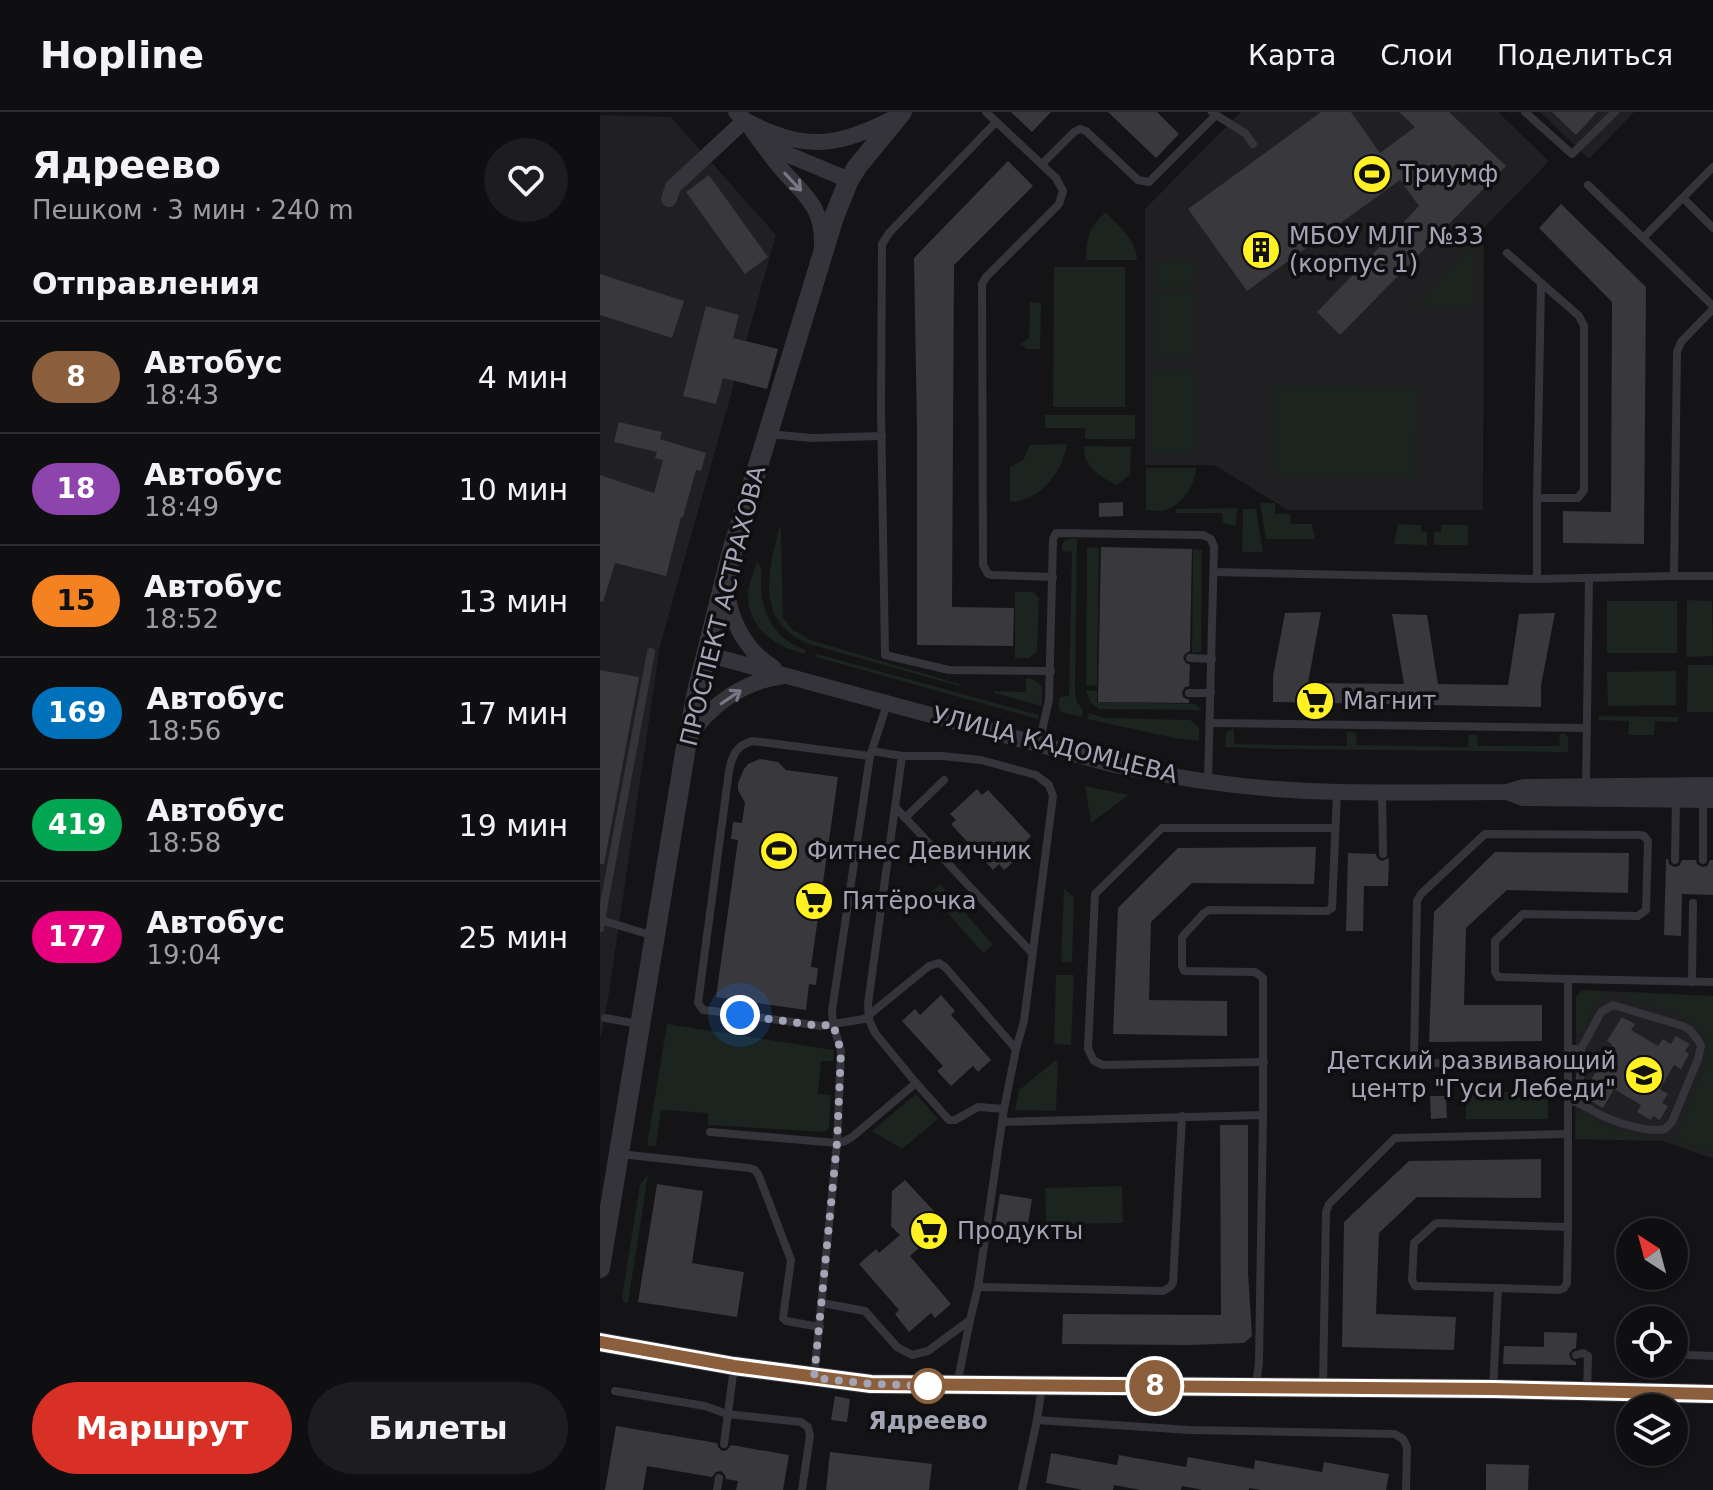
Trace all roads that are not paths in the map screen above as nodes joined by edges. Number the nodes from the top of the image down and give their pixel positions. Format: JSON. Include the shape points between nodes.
{"nodes":[{"id":1,"x":986,"y":112,"type":"edge"},
{"id":2,"x":1525,"y":112,"type":"edge"},
{"id":3,"x":1615,"y":112,"type":"edge"},
{"id":4,"x":1214,"y":114,"type":"edge"},
{"id":5,"x":899,"y":115,"type":"edge"},
{"id":6,"x":741,"y":116,"type":"edge"},
{"id":7,"x":996,"y":122,"type":"junction"},
{"id":8,"x":1253,"y":144,"type":"dead end"},
{"id":9,"x":1042,"y":164,"type":"junction"},
{"id":10,"x":1713,"y":167,"type":"edge"},
{"id":11,"x":849,"y":180,"type":"junction"},
{"id":12,"x":1588,"y":185,"type":"dead end"},
{"id":13,"x":1683,"y":198,"type":"junction"},
{"id":14,"x":669,"y":199,"type":"dead end"},
{"id":15,"x":1713,"y":228,"type":"edge"},
{"id":16,"x":1643,"y":238,"type":"junction"},
{"id":17,"x":1507,"y":253,"type":"dead end"},
{"id":18,"x":822,"y":256,"type":"junction"},
{"id":19,"x":1541,"y":283,"type":"junction"},
{"id":20,"x":1713,"y":308,"type":"edge"},
{"id":21,"x":767,"y":433,"type":"junction"},
{"id":22,"x":882,"y":436,"type":"junction"},
{"id":23,"x":1537,"y":498,"type":"junction"},
{"id":24,"x":1214,"y":572,"type":"junction"},
{"id":25,"x":1674,"y":576,"type":"junction"},
{"id":26,"x":1713,"y":576,"type":"edge"},
{"id":27,"x":1053,"y":577,"type":"junction"},
{"id":28,"x":725,"y":578,"type":"junction"},
{"id":29,"x":1589,"y":578,"type":"junction"},
{"id":30,"x":1537,"y":579,"type":"junction"},
{"id":31,"x":651,"y":652,"type":"dead end"},
{"id":32,"x":706,"y":654,"type":"junction"},
{"id":33,"x":1190,"y":658,"type":"dead end"},
{"id":34,"x":1212,"y":659,"type":"junction"},
{"id":35,"x":1051,"y":671,"type":"junction"},
{"id":36,"x":789,"y":677,"type":"junction"},
{"id":37,"x":1189,"y":693,"type":"dead end"},
{"id":38,"x":1211,"y":693,"type":"junction"},
{"id":39,"x":887,"y":704,"type":"junction"},
{"id":40,"x":1210,"y":723,"type":"junction"},
{"id":41,"x":1587,"y":728,"type":"junction"},
{"id":42,"x":687,"y":741,"type":"junction"},
{"id":43,"x":1039,"y":745,"type":"junction"},
{"id":44,"x":871,"y":753,"type":"junction"},
{"id":45,"x":902,"y":756,"type":"junction"},
{"id":46,"x":944,"y":780,"type":"dead end"},
{"id":47,"x":1208,"y":781,"type":"junction"},
{"id":48,"x":1713,"y":785,"type":"edge"},
{"id":49,"x":1586,"y":786,"type":"junction"},
{"id":50,"x":1337,"y":792,"type":"junction"},
{"id":51,"x":1382,"y":792,"type":"junction"},
{"id":52,"x":1507,"y":792,"type":"junction"},
{"id":53,"x":1676,"y":799,"type":"junction"},
{"id":54,"x":1708,"y":800,"type":"edge"},
{"id":55,"x":895,"y":807,"type":"junction"},
{"id":56,"x":905,"y":818,"type":"junction"},
{"id":57,"x":1335,"y":828,"type":"junction"},
{"id":58,"x":1383,"y":854,"type":"dead end"},
{"id":59,"x":1675,"y":860,"type":"dead end"},
{"id":60,"x":1703,"y":860,"type":"dead end"},
{"id":61,"x":1693,"y":903,"type":"dead end"},
{"id":62,"x":601,"y":924,"type":"edge"},
{"id":63,"x":655,"y":936,"type":"junction"},
{"id":64,"x":1032,"y":953,"type":"junction"},
{"id":65,"x":1568,"y":979,"type":"junction"},
{"id":66,"x":1692,"y":982,"type":"junction"},
{"id":67,"x":1713,"y":982,"type":"edge"},
{"id":68,"x":869,"y":1016,"type":"junction"},
{"id":69,"x":605,"y":1018,"type":"dead end"},
{"id":70,"x":833,"y":1024,"type":"junction"},
{"id":71,"x":640,"y":1025,"type":"junction"},
{"id":72,"x":1016,"y":1049,"type":"junction"},
{"id":73,"x":1568,"y":1049,"type":"junction"},
{"id":74,"x":1581,"y":1049,"type":"junction"},
{"id":75,"x":1264,"y":1062,"type":"junction"},
{"id":76,"x":1568,"y":1065,"type":"junction"},
{"id":77,"x":916,"y":1083,"type":"junction"},
{"id":78,"x":1568,"y":1100,"type":"junction"},
{"id":79,"x":1579,"y":1103,"type":"junction"},
{"id":80,"x":1004,"y":1109,"type":"junction"},
{"id":81,"x":1263,"y":1115,"type":"junction"},
{"id":82,"x":1182,"y":1116,"type":"junction"},
{"id":83,"x":1002,"y":1122,"type":"junction"},
{"id":84,"x":710,"y":1132,"type":"dead end"},
{"id":85,"x":1568,"y":1134,"type":"junction"},
{"id":86,"x":837,"y":1143,"type":"junction"},
{"id":87,"x":619,"y":1154,"type":"junction"},
{"id":88,"x":1568,"y":1227,"type":"junction"},
{"id":89,"x":600,"y":1268,"type":"edge"},
{"id":90,"x":978,"y":1287,"type":"junction"},
{"id":91,"x":1498,"y":1288,"type":"junction"},
{"id":92,"x":822,"y":1303,"type":"junction"},
{"id":93,"x":970,"y":1320,"type":"junction"},
{"id":94,"x":820,"y":1327,"type":"junction"},
{"id":95,"x":600,"y":1342,"type":"edge"},
{"id":96,"x":1576,"y":1355,"type":"dead end"},
{"id":97,"x":1688,"y":1355,"type":"edge"},
{"id":98,"x":1713,"y":1356,"type":"edge"},
{"id":99,"x":734,"y":1366,"type":"junction"},
{"id":100,"x":814,"y":1378,"type":"junction"},
{"id":101,"x":957,"y":1386,"type":"junction"},
{"id":102,"x":1042,"y":1386,"type":"junction"},
{"id":103,"x":1323,"y":1388,"type":"junction"},
{"id":104,"x":1255,"y":1389,"type":"junction"},
{"id":105,"x":1493,"y":1389,"type":"junction"},
{"id":106,"x":615,"y":1391,"type":"dead end"},
{"id":107,"x":1587,"y":1392,"type":"junction"},
{"id":108,"x":1713,"y":1394,"type":"edge"},
{"id":109,"x":727,"y":1414,"type":"junction"},
{"id":110,"x":1037,"y":1420,"type":"junction"},
{"id":111,"x":724,"y":1444,"type":"dead end"},
{"id":112,"x":719,"y":1478,"type":"dead end"},
{"id":113,"x":717,"y":1490,"type":"edge"},
{"id":114,"x":802,"y":1490,"type":"edge"},
{"id":115,"x":1022,"y":1490,"type":"edge"},
{"id":116,"x":1406,"y":1490,"type":"edge"}],
"edges":[{"from":1,"to":7,"type":"lane"},
{"from":2,"to":3,"type":"lane","via":[[1570,154]]},
{"from":4,"to":8,"type":"lane"},
{"from":4,"to":9,"type":"lane","via":[[1149,182],[1138,180],[1080,129]]},
{"from":5,"to":6,"type":"street","via":[[854,137],[819,143],[777,135]]},
{"from":5,"to":11,"type":"street","name":"ПРОСПЕКТ АСТРАХОВА"},
{"from":6,"to":11,"type":"street","via":[[789,155]]},
{"from":6,"to":14,"type":"street","via":[[673,187]]},
{"from":6,"to":18,"type":"street","one_way":true,"via":[[816,209]]},
{"from":7,"to":9,"type":"lane"},
{"from":7,"to":22,"type":"lane","via":[[882,244]]},
{"from":9,"to":27,"type":"lane","via":[[1061,185],[1059,204],[986,277],[980,291],[983,565],[993,575]]},
{"from":10,"to":13,"type":"lane"},
{"from":11,"to":18,"type":"street","name":"ПРОСПЕКТ АСТРАХОВА"},
{"from":12,"to":16,"type":"lane"},
{"from":13,"to":15,"type":"lane"},
{"from":13,"to":16,"type":"lane"},
{"from":16,"to":20,"type":"lane"},
{"from":17,"to":19,"type":"lane"},
{"from":18,"to":21,"type":"street","name":"ПРОСПЕКТ АСТРАХОВА"},
{"from":19,"to":23,"type":"lane"},
{"from":19,"to":23,"type":"lane","via":[[1584,324],[1584,490],[1578,498]]},
{"from":20,"to":25,"type":"lane","via":[[1678,349]]},
{"from":21,"to":22,"type":"lane"},
{"from":21,"to":28,"type":"street","name":"ПРОСПЕКТ АСТРАХОВА"},
{"from":22,"to":35,"type":"lane","via":[[885,655],[949,670]]},
{"from":23,"to":30,"type":"lane"},
{"from":24,"to":27,"type":"lane","via":[[1214,543],[1203,535],[1059,532],[1053,539]]},
{"from":24,"to":30,"type":"lane"},
{"from":24,"to":34,"type":"lane"},
{"from":25,"to":26,"type":"lane"},
{"from":25,"to":29,"type":"lane"},
{"from":27,"to":35,"type":"lane"},
{"from":28,"to":32,"type":"street","name":"ПРОСПЕКТ АСТРАХОВА"},
{"from":28,"to":36,"type":"street","via":[[729,608],[741,634],[767,664]]},
{"from":29,"to":30,"type":"lane"},
{"from":29,"to":41,"type":"lane"},
{"from":31,"to":62,"type":"lane"},
{"from":32,"to":36,"type":"street","name":"УЛИЦА КАДОМЦЕВА"},
{"from":32,"to":42,"type":"street","name":"ПРОСПЕКТ АСТРАХОВА"},
{"from":33,"to":34,"type":"lane"},
{"from":34,"to":38,"type":"lane"},
{"from":35,"to":43,"type":"lane"},
{"from":36,"to":39,"type":"street","name":"УЛИЦА КАДОМЦЕВА"},
{"from":42,"to":36,"type":"street","one_way":true,"via":[[702,720],[736,693],[764,679]]},
{"from":37,"to":38,"type":"lane"},
{"from":38,"to":40,"type":"lane"},
{"from":39,"to":43,"type":"street","name":"УЛИЦА КАДОМЦЕВА"},
{"from":39,"to":44,"type":"lane"},
{"from":40,"to":41,"type":"lane"},
{"from":40,"to":47,"type":"lane"},
{"from":41,"to":49,"type":"lane"},
{"from":42,"to":63,"type":"street","name":"ПРОСПЕКТ АСТРАХОВА"},
{"from":43,"to":47,"type":"street","name":"УЛИЦА КАДОМЦЕВА","via":[[1137,770]]},
{"from":44,"to":45,"type":"lane"},
{"from":44,"to":70,"type":"lane"},
{"from":44,"to":70,"type":"lane","via":[[749,741],[735,752],[725,799],[699,1006]]},
{"from":45,"to":55,"type":"lane"},
{"from":45,"to":64,"type":"lane","via":[[981,760],[1036,775],[1049,785],[1053,796]]},
{"from":46,"to":56,"type":"lane"},
{"from":47,"to":50,"type":"street","name":"УЛИЦА КАДОМЦЕВА"},
{"from":48,"to":49,"type":"street","name":"УЛИЦА КАДОМЦЕВА"},
{"from":49,"to":52,"type":"street","name":"УЛИЦА КАДОМЦЕВА"},
{"from":50,"to":51,"type":"street","name":"УЛИЦА КАДОМЦЕВА"},
{"from":50,"to":57,"type":"lane"},
{"from":51,"to":52,"type":"street","name":"УЛИЦА КАДОМЦЕВА"},
{"from":51,"to":58,"type":"lane"},
{"from":52,"to":53,"type":"street","name":"УЛИЦА КАДОМЦЕВА","via":[[1523,798]]},
{"from":53,"to":54,"type":"street","name":"УЛИЦА КАДОМЦЕВА"},
{"from":53,"to":59,"type":"lane"},
{"from":54,"to":60,"type":"lane"},
{"from":55,"to":56,"type":"lane"},
{"from":55,"to":68,"type":"lane"},
{"from":56,"to":64,"type":"lane"},
{"from":57,"to":75,"type":"lane","via":[[1332,908],[1209,910],[1182,937],[1184,971],[1255,972],[1263,978]]},
{"from":57,"to":75,"type":"lane","via":[[1162,828],[1095,894],[1088,1049],[1094,1061]]},
{"from":61,"to":66,"type":"lane"},
{"from":62,"to":63,"type":"lane"},
{"from":63,"to":71,"type":"street","name":"ПРОСПЕКТ АСТРАХОВА"},
{"from":64,"to":72,"type":"lane"},
{"from":65,"to":66,"type":"lane"},
{"from":65,"to":73,"type":"lane"},
{"from":65,"to":76,"type":"lane","via":[[1498,977],[1496,939],[1524,914],[1643,914],[1648,841],[1644,836],[1485,834],[1419,897],[1415,1059]]},
{"from":66,"to":67,"type":"lane"},
{"from":68,"to":70,"type":"lane"},
{"from":68,"to":72,"type":"lane","via":[[939,963]]},
{"from":68,"to":77,"type":"lane","via":[[875,1033]]},
{"from":69,"to":71,"type":"lane"},
{"from":70,"to":86,"type":"lane","via":[[841,1051]]},
{"from":71,"to":87,"type":"street","name":"ПРОСПЕКТ АСТРАХОВА"},
{"from":72,"to":80,"type":"lane"},
{"from":73,"to":74,"type":"lane"},
{"from":73,"to":76,"type":"lane"},
{"from":74,"to":79,"type":"lane"},
{"from":74,"to":79,"type":"lane","via":[[1601,1012],[1613,1005],[1683,1026],[1701,1046],[1665,1129],[1612,1120]]},
{"from":75,"to":81,"type":"lane"},
{"from":76,"to":78,"type":"lane"},
{"from":77,"to":80,"type":"lane","via":[[951,1121],[978,1107]]},
{"from":77,"to":86,"type":"lane","via":[[852,1137]]},
{"from":78,"to":79,"type":"lane"},
{"from":78,"to":85,"type":"lane"},
{"from":80,"to":83,"type":"lane"},
{"from":81,"to":82,"type":"lane"},
{"from":81,"to":104,"type":"lane"},
{"from":82,"to":83,"type":"lane"},
{"from":82,"to":90,"type":"lane","via":[[1170,1287]]},
{"from":83,"to":90,"type":"lane"},
{"from":84,"to":86,"type":"lane"},
{"from":85,"to":88,"type":"lane"},
{"from":85,"to":103,"type":"lane","via":[[1395,1138],[1329,1204]]},
{"from":86,"to":92,"type":"lane"},
{"from":87,"to":89,"type":"street","name":"ПРОСПЕКТ АСТРАХОВА"},
{"from":87,"to":94,"type":"lane","via":[[755,1170],[791,1260],[783,1318]]},
{"from":88,"to":91,"type":"lane","via":[[1564,1288]]},
{"from":88,"to":91,"type":"lane","via":[[1439,1223],[1414,1243],[1415,1286]]},
{"from":90,"to":93,"type":"lane"},
{"from":91,"to":105,"type":"lane"},
{"from":92,"to":93,"type":"lane","via":[[865,1311],[897,1347],[912,1355],[928,1351]]},
{"from":92,"to":94,"type":"lane"},
{"from":93,"to":101,"type":"lane"},
{"from":94,"to":100,"type":"lane"},
{"from":95,"to":99,"type":"street"},
{"from":96,"to":107,"type":"lane","via":[[1588,1356]]},
{"from":97,"to":98,"type":"lane"},
{"from":99,"to":100,"type":"street"},
{"from":99,"to":109,"type":"lane"},
{"from":100,"to":101,"type":"street"},
{"from":101,"to":102,"type":"street"},
{"from":102,"to":104,"type":"street"},
{"from":102,"to":110,"type":"lane"},
{"from":103,"to":104,"type":"street"},
{"from":103,"to":105,"type":"street"},
{"from":105,"to":107,"type":"street"},
{"from":106,"to":109,"type":"lane"},
{"from":107,"to":108,"type":"street"},
{"from":109,"to":111,"type":"lane"},
{"from":109,"to":114,"type":"lane","via":[[808,1427]]},
{"from":110,"to":115,"type":"lane"},
{"from":110,"to":116,"type":"lane","via":[[1190,1430],[1395,1434],[1407,1447]]},
{"from":112,"to":113,"type":"lane"}]}
